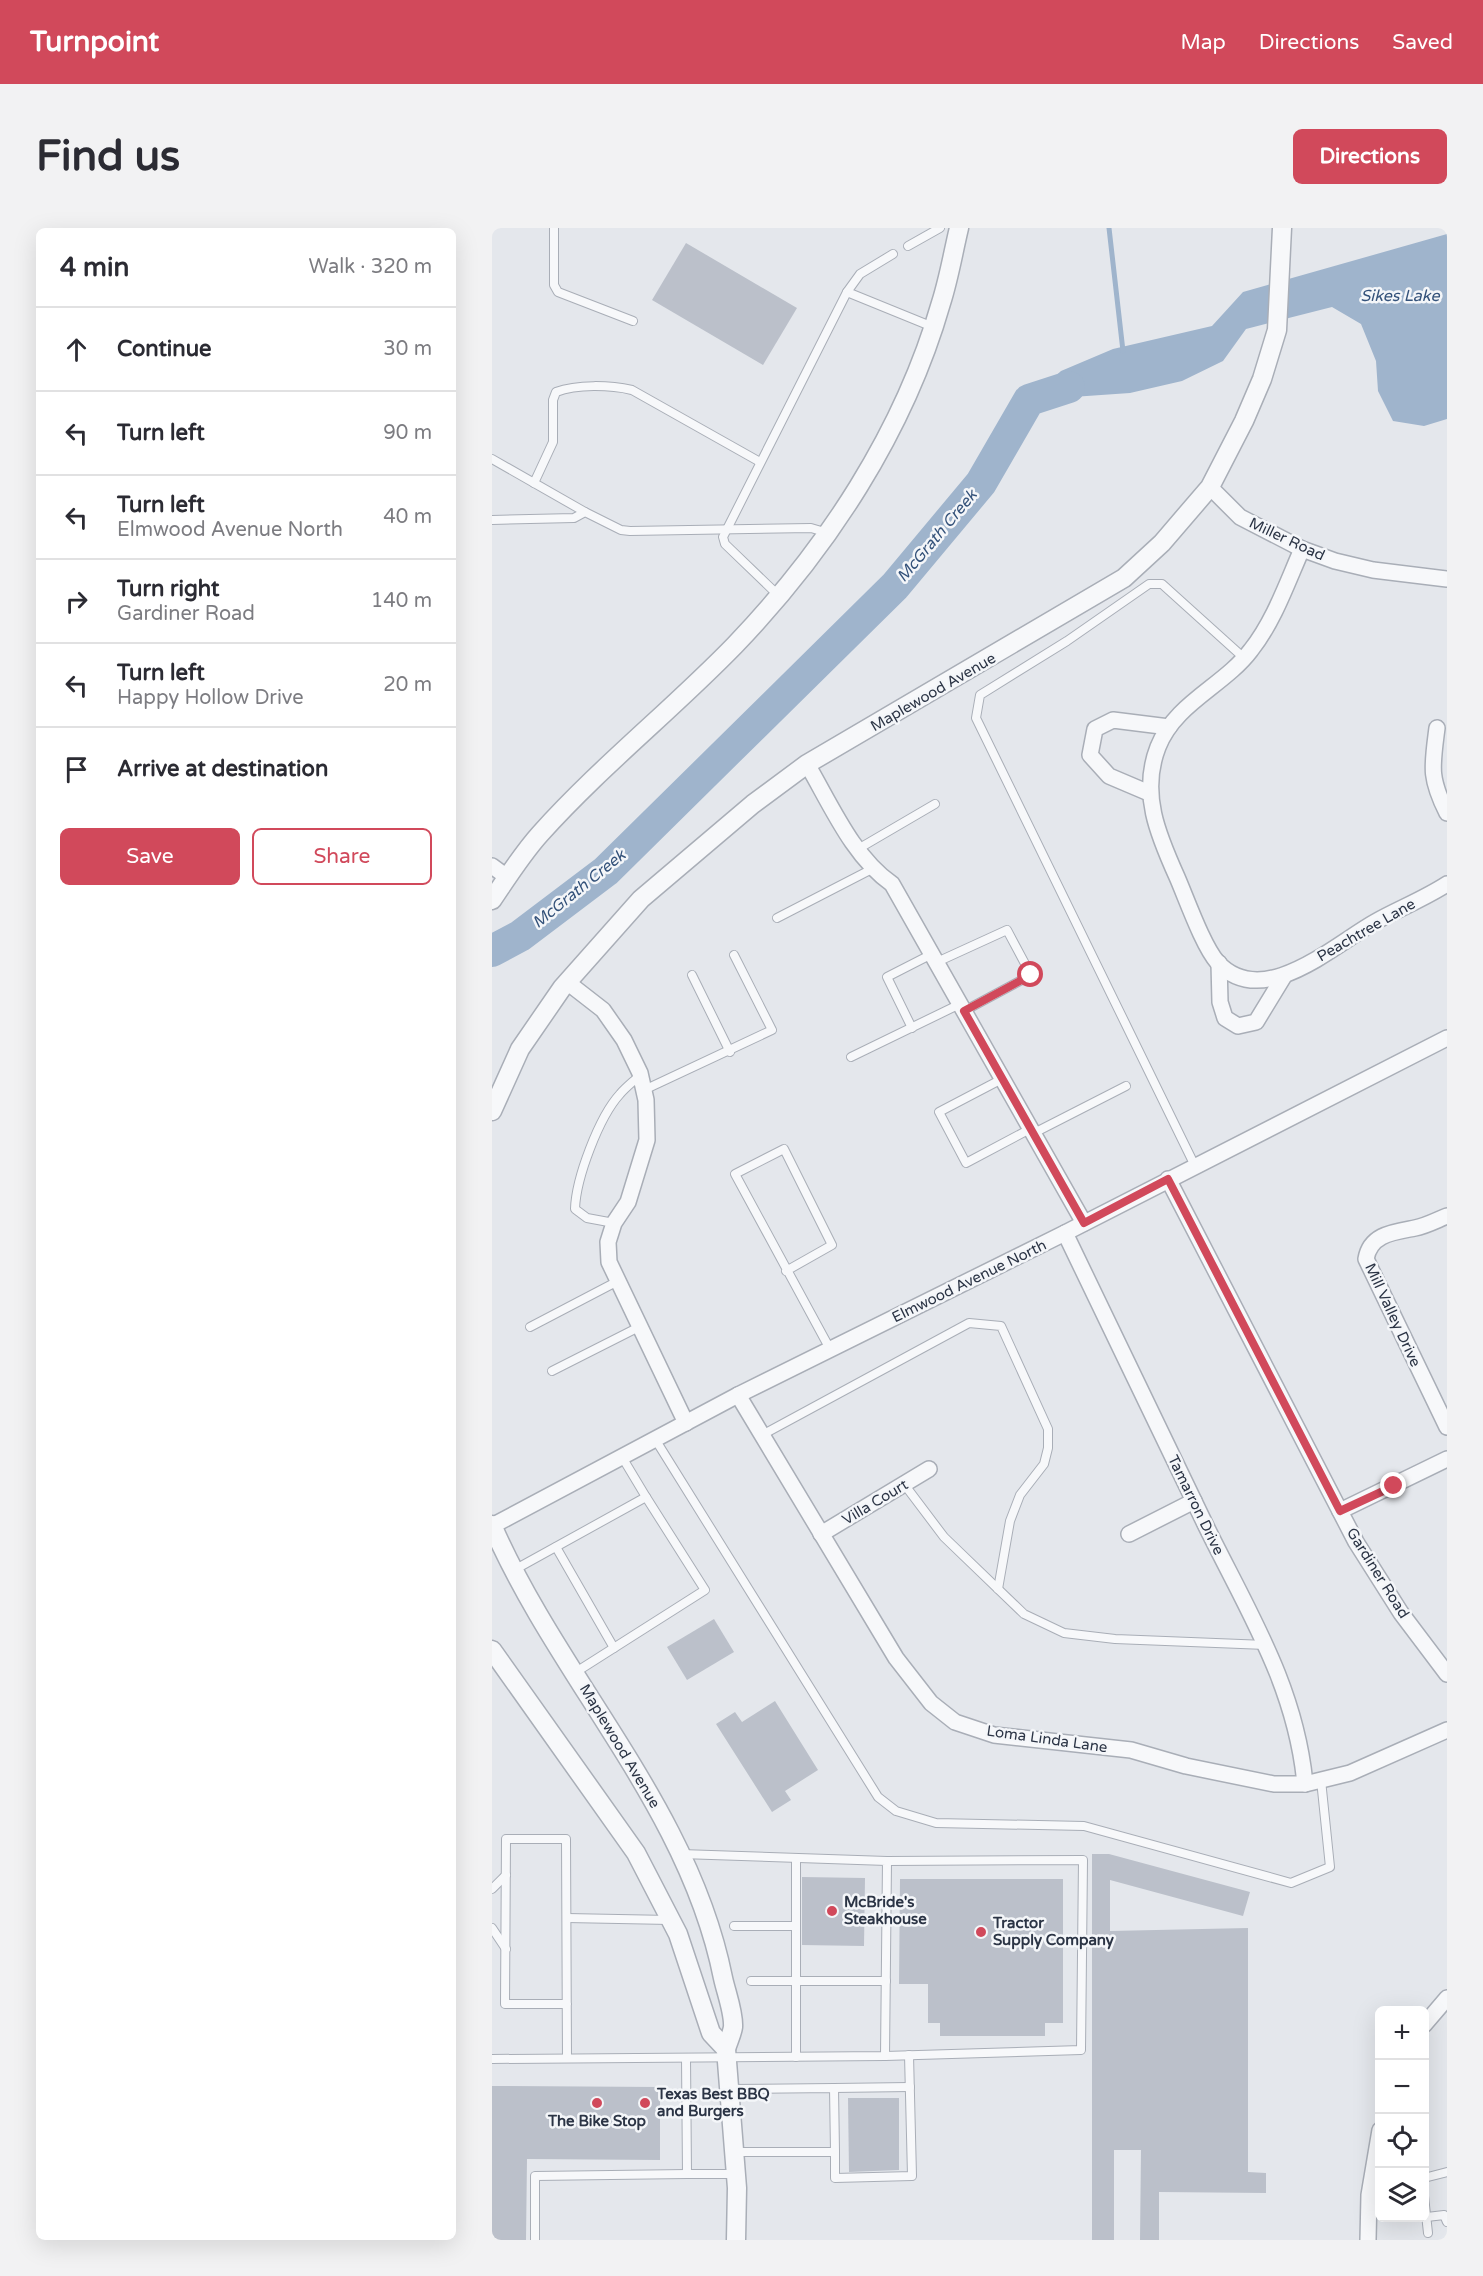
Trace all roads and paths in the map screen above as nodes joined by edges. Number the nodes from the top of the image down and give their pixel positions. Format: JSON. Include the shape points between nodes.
{"nodes":[{"id":1,"x":554,"y":228,"type":"edge"},
{"id":2,"x":940,"y":228,"type":"edge"},
{"id":3,"x":959,"y":228,"type":"edge"},
{"id":4,"x":1282,"y":228,"type":"edge"},
{"id":5,"x":908,"y":246,"type":"dead end"},
{"id":6,"x":893,"y":254,"type":"dead end"},
{"id":7,"x":847,"y":292,"type":"junction"},
{"id":8,"x":633,"y":321,"type":"dead end"},
{"id":9,"x":933,"y":327,"type":"junction"},
{"id":10,"x":492,"y":459,"type":"edge"},
{"id":11,"x":760,"y":462,"type":"junction"},
{"id":12,"x":534,"y":483,"type":"junction"},
{"id":13,"x":1210,"y":487,"type":"junction"},
{"id":14,"x":585,"y":512,"type":"junction"},
{"id":15,"x":492,"y":520,"type":"edge"},
{"id":16,"x":725,"y":530,"type":"junction"},
{"id":17,"x":828,"y":532,"type":"junction"},
{"id":18,"x":1302,"y":549,"type":"junction"},
{"id":19,"x":1447,"y":579,"type":"edge"},
{"id":20,"x":778,"y":596,"type":"junction"},
{"id":21,"x":1244,"y":658,"type":"junction"},
{"id":22,"x":1169,"y":727,"type":"junction"},
{"id":23,"x":1437,"y":728,"type":"dead end"},
{"id":24,"x":807,"y":764,"type":"junction"},
{"id":25,"x":1149,"y":794,"type":"junction"},
{"id":26,"x":935,"y":804,"type":"dead end"},
{"id":27,"x":1447,"y":813,"type":"edge"},
{"id":28,"x":858,"y":849,"type":"junction"},
{"id":29,"x":492,"y":866,"type":"edge"},
{"id":30,"x":872,"y":868,"type":"junction"},
{"id":31,"x":507,"y":878,"type":"junction"},
{"id":32,"x":1447,"y":884,"type":"edge"},
{"id":33,"x":492,"y":900,"type":"edge"},
{"id":34,"x":777,"y":918,"type":"dead end"},
{"id":35,"x":734,"y":956,"type":"dead end"},
{"id":36,"x":934,"y":958,"type":"junction"},
{"id":37,"x":1219,"y":963,"type":"junction"},
{"id":38,"x":692,"y":975,"type":"dead end"},
{"id":39,"x":1284,"y":976,"type":"junction"},
{"id":40,"x":567,"y":982,"type":"junction"},
{"id":41,"x":962,"y":1008,"type":"junction"},
{"id":42,"x":912,"y":1028,"type":"junction"},
{"id":43,"x":1447,"y":1038,"type":"edge"},
{"id":44,"x":730,"y":1052,"type":"junction"},
{"id":45,"x":851,"y":1057,"type":"dead end"},
{"id":46,"x":1002,"y":1079,"type":"junction"},
{"id":47,"x":642,"y":1083,"type":"junction"},
{"id":48,"x":1126,"y":1086,"type":"dead end"},
{"id":49,"x":492,"y":1111,"type":"edge"},
{"id":50,"x":1031,"y":1131,"type":"junction"},
{"id":51,"x":1195,"y":1166,"type":"junction"},
{"id":52,"x":1168,"y":1179,"type":"junction"},
{"id":53,"x":1447,"y":1216,"type":"edge"},
{"id":54,"x":614,"y":1223,"type":"junction"},
{"id":55,"x":1084,"y":1223,"type":"junction"},
{"id":56,"x":1065,"y":1233,"type":"junction"},
{"id":57,"x":786,"y":1270,"type":"junction"},
{"id":58,"x":618,"y":1281,"type":"junction"},
{"id":59,"x":530,"y":1327,"type":"dead end"},
{"id":60,"x":639,"y":1327,"type":"junction"},
{"id":61,"x":830,"y":1349,"type":"junction"},
{"id":62,"x":552,"y":1371,"type":"dead end"},
{"id":63,"x":738,"y":1395,"type":"junction"},
{"id":64,"x":686,"y":1423,"type":"junction"},
{"id":65,"x":1447,"y":1427,"type":"edge"},
{"id":66,"x":762,"y":1435,"type":"junction"},
{"id":67,"x":656,"y":1439,"type":"junction"},
{"id":68,"x":622,"y":1457,"type":"junction"},
{"id":69,"x":1447,"y":1459,"type":"edge"},
{"id":70,"x":929,"y":1469,"type":"dead end"},
{"id":71,"x":904,"y":1484,"type":"junction"},
{"id":72,"x":646,"y":1497,"type":"junction"},
{"id":73,"x":1194,"y":1501,"type":"junction"},
{"id":74,"x":1340,"y":1511,"type":"junction"},
{"id":75,"x":492,"y":1526,"type":"edge"},
{"id":76,"x":821,"y":1534,"type":"junction"},
{"id":77,"x":1129,"y":1534,"type":"dead end"},
{"id":78,"x":556,"y":1547,"type":"junction"},
{"id":79,"x":513,"y":1570,"type":"junction"},
{"id":80,"x":998,"y":1589,"type":"junction"},
{"id":81,"x":1266,"y":1645,"type":"junction"},
{"id":82,"x":614,"y":1648,"type":"junction"},
{"id":83,"x":492,"y":1650,"type":"edge"},
{"id":84,"x":576,"y":1672,"type":"junction"},
{"id":85,"x":1447,"y":1674,"type":"edge"},
{"id":86,"x":1447,"y":1730,"type":"edge"},
{"id":87,"x":1321,"y":1780,"type":"junction"},
{"id":88,"x":1305,"y":1784,"type":"junction"},
{"id":89,"x":680,"y":1854,"type":"junction"},
{"id":90,"x":796,"y":1858,"type":"junction"},
{"id":91,"x":886,"y":1861,"type":"junction"},
{"id":92,"x":506,"y":1875,"type":"junction"},
{"id":93,"x":492,"y":1889,"type":"edge"},
{"id":94,"x":567,"y":1918,"type":"junction"},
{"id":95,"x":671,"y":1920,"type":"junction"},
{"id":96,"x":734,"y":1926,"type":"dead end"},
{"id":97,"x":796,"y":1926,"type":"junction"},
{"id":98,"x":492,"y":1928,"type":"edge"},
{"id":99,"x":506,"y":1949,"type":"junction"},
{"id":100,"x":751,"y":1981,"type":"dead end"},
{"id":101,"x":796,"y":1981,"type":"junction"},
{"id":102,"x":886,"y":1981,"type":"junction"},
{"id":103,"x":1447,"y":1998,"type":"edge"},
{"id":104,"x":567,"y":2004,"type":"junction"},
{"id":105,"x":1429,"y":2020,"type":"edge"},
{"id":106,"x":726,"y":2053,"type":"junction"},
{"id":107,"x":909,"y":2055,"type":"junction"},
{"id":108,"x":885,"y":2056,"type":"junction"},
{"id":109,"x":796,"y":2057,"type":"junction"},
{"id":110,"x":492,"y":2058,"type":"edge"},
{"id":111,"x":567,"y":2058,"type":"junction"},
{"id":112,"x":686,"y":2058,"type":"junction"},
{"id":113,"x":910,"y":2087,"type":"junction"},
{"id":114,"x":834,"y":2088,"type":"junction"},
{"id":115,"x":729,"y":2089,"type":"junction"},
{"id":116,"x":734,"y":2152,"type":"junction"},
{"id":117,"x":835,"y":2152,"type":"junction"},
{"id":118,"x":1375,"y":2160,"type":"edge"},
{"id":119,"x":1447,"y":2172,"type":"edge"},
{"id":120,"x":687,"y":2174,"type":"junction"},
{"id":121,"x":736,"y":2174,"type":"junction"},
{"id":122,"x":1429,"y":2177,"type":"edge"},
{"id":123,"x":1429,"y":2217,"type":"edge"},
{"id":124,"x":1427,"y":2222,"type":"edge"},
{"id":125,"x":1447,"y":2222,"type":"edge"},
{"id":126,"x":1428,"y":2233,"type":"dead end"},
{"id":127,"x":535,"y":2240,"type":"edge"},
{"id":128,"x":736,"y":2240,"type":"edge"},
{"id":129,"x":1368,"y":2240,"type":"edge"}],
"edges":[{"from":1,"to":8,"type":"lane","via":[[554,285],[558,292]]},
{"from":2,"to":5,"type":"lane"},
{"from":3,"to":9,"type":"street"},
{"from":4,"to":13,"type":"street","name":"Maplewood Avenue","via":[[1277,330],[1262,379]]},
{"from":6,"to":7,"type":"lane","via":[[860,274]]},
{"from":7,"to":9,"type":"lane"},
{"from":7,"to":11,"type":"lane"},
{"from":9,"to":17,"type":"street","via":[[889,433]]},
{"from":10,"to":12,"type":"lane"},
{"from":11,"to":12,"type":"lane","via":[[632,390],[566,388],[556,392],[553,400],[553,442]]},
{"from":11,"to":16,"type":"lane"},
{"from":12,"to":14,"type":"lane"},
{"from":13,"to":18,"type":"street","name":"Miller Road","via":[[1240,517]]},
{"from":13,"to":24,"type":"street","name":"Maplewood Avenue","via":[[1162,543],[1124,578]]},
{"from":14,"to":15,"type":"lane","via":[[574,518]]},
{"from":14,"to":16,"type":"lane","via":[[621,530]]},
{"from":16,"to":17,"type":"lane","via":[[811,528]]},
{"from":16,"to":20,"type":"lane","via":[[725,544]]},
{"from":17,"to":20,"type":"street"},
{"from":18,"to":19,"type":"street","name":"Miller Road","via":[[1373,570]]},
{"from":18,"to":21,"type":"street","name":"Peachtree Lane","via":[[1277,607]]},
{"from":20,"to":31,"type":"street","via":[[735,644],[539,835]]},
{"from":21,"to":22,"type":"street","name":"Peachtree Lane","via":[[1202,692]]},
{"from":21,"to":51,"type":"lane","via":[[1162,584],[1149,584],[980,695],[976,718]]},
{"from":22,"to":25,"type":"street","name":"Peachtree Lane","via":[[1158,746]]},
{"from":22,"to":25,"type":"street","via":[[1113,720],[1095,729],[1090,755],[1109,776]]},
{"from":23,"to":27,"type":"street","via":[[1431,774]]},
{"from":24,"to":28,"type":"street"},
{"from":24,"to":40,"type":"street","name":"Maplewood Avenue","via":[[753,804],[641,899]]},
{"from":25,"to":37,"type":"street","name":"Peachtree Lane","via":[[1165,850]]},
{"from":26,"to":28,"type":"lane"},
{"from":28,"to":30,"type":"street"},
{"from":29,"to":31,"type":"street"},
{"from":30,"to":34,"type":"lane"},
{"from":30,"to":36,"type":"street","via":[[892,884]]},
{"from":31,"to":33,"type":"street"},
{"from":32,"to":39,"type":"street","name":"Peachtree Lane"},
{"from":35,"to":44,"type":"lane","via":[[772,1030]]},
{"from":36,"to":41,"type":"street"},
{"from":36,"to":41,"type":"lane","via":[[1007,930],[1031,975]]},
{"from":36,"to":42,"type":"lane","via":[[887,977]]},
{"from":37,"to":39,"type":"street","name":"Peachtree Lane","via":[[1245,978],[1261,981]]},
{"from":37,"to":39,"type":"street","name":"Peachtree Lane","via":[[1220,1002],[1225,1018],[1238,1026],[1256,1022]]},
{"from":38,"to":44,"type":"lane"},
{"from":40,"to":47,"type":"street","via":[[603,1010],[624,1040]]},
{"from":40,"to":49,"type":"street","name":"Maplewood Avenue","via":[[520,1049]]},
{"from":41,"to":42,"type":"lane"},
{"from":41,"to":46,"type":"street"},
{"from":42,"to":45,"type":"lane"},
{"from":43,"to":51,"type":"street","name":"Elmwood Avenue North"},
{"from":44,"to":47,"type":"lane"},
{"from":46,"to":50,"type":"street"},
{"from":46,"to":50,"type":"lane","via":[[939,1112],[966,1163]]},
{"from":47,"to":54,"type":"street","via":[[647,1140],[628,1202]]},
{"from":47,"to":54,"type":"lane","via":[[619,1094],[600,1128],[576,1192],[575,1209],[587,1218]]},
{"from":48,"to":50,"type":"lane"},
{"from":50,"to":55,"type":"street"},
{"from":51,"to":52,"type":"street","name":"Elmwood Avenue North"},
{"from":52,"to":55,"type":"street","name":"Elmwood Avenue North"},
{"from":52,"to":74,"type":"street","name":"Gardiner Road"},
{"from":53,"to":65,"type":"street","name":"Mill Valley Drive","via":[[1372,1242],[1366,1259]]},
{"from":54,"to":58,"type":"street","via":[[608,1242],[609,1262]]},
{"from":55,"to":56,"type":"street","name":"Elmwood Avenue North"},
{"from":56,"to":61,"type":"street","name":"Elmwood Avenue North"},
{"from":56,"to":73,"type":"street","name":"Tamarron Drive"},
{"from":57,"to":57,"type":"lane","via":[[735,1174],[784,1149],[832,1245]]},
{"from":57,"to":61,"type":"lane"},
{"from":58,"to":59,"type":"lane"},
{"from":58,"to":60,"type":"street"},
{"from":60,"to":62,"type":"lane"},
{"from":60,"to":64,"type":"street"},
{"from":61,"to":63,"type":"street","name":"Elmwood Avenue North"},
{"from":63,"to":64,"type":"street","name":"Elmwood Avenue North"},
{"from":63,"to":66,"type":"street","name":"Loma Linda Lane"},
{"from":64,"to":67,"type":"street","name":"Elmwood Avenue North"},
{"from":66,"to":76,"type":"street","name":"Loma Linda Lane"},
{"from":66,"to":80,"type":"lane","via":[[969,1323],[1001,1326],[1048,1429],[1048,1448],[1044,1464],[1020,1496],[1010,1521]]},
{"from":67,"to":68,"type":"street","name":"Elmwood Avenue North"},
{"from":67,"to":87,"type":"lane","via":[[878,1797],[896,1810],[936,1823],[1084,1826],[1291,1883],[1330,1867]]},
{"from":68,"to":72,"type":"lane"},
{"from":68,"to":75,"type":"street","name":"Elmwood Avenue North"},
{"from":69,"to":74,"type":"street"},
{"from":70,"to":71,"type":"street","name":"Villa Court"},
{"from":71,"to":76,"type":"street","name":"Villa Court"},
{"from":71,"to":80,"type":"lane","via":[[944,1537]]},
{"from":72,"to":78,"type":"lane"},
{"from":72,"to":82,"type":"lane","via":[[705,1590]]},
{"from":73,"to":77,"type":"street"},
{"from":73,"to":81,"type":"street","name":"Tamarron Drive"},
{"from":74,"to":85,"type":"street","name":"Gardiner Road","via":[[1401,1613]]},
{"from":75,"to":79,"type":"street","name":"Maplewood Avenue"},
{"from":76,"to":88,"type":"street","name":"Loma Linda Lane","via":[[896,1658],[931,1703],[955,1722],[994,1735],[1131,1750],[1247,1780]]},
{"from":78,"to":79,"type":"lane"},
{"from":78,"to":82,"type":"lane"},
{"from":79,"to":84,"type":"street","name":"Maplewood Avenue"},
{"from":80,"to":81,"type":"lane","via":[[1024,1614],[1064,1633]]},
{"from":81,"to":88,"type":"street","name":"Tamarron Drive","via":[[1295,1720]]},
{"from":82,"to":84,"type":"lane"},
{"from":83,"to":95,"type":"street","via":[[636,1853]]},
{"from":84,"to":89,"type":"street","name":"Maplewood Avenue","via":[[643,1779]]},
{"from":86,"to":87,"type":"street","name":"Loma Linda Lane","via":[[1350,1773]]},
{"from":87,"to":88,"type":"street","name":"Loma Linda Lane"},
{"from":89,"to":90,"type":"lane"},
{"from":89,"to":106,"type":"street","name":"Maplewood Avenue","via":[[719,1954],[733,2027]]},
{"from":90,"to":91,"type":"lane"},
{"from":90,"to":97,"type":"lane"},
{"from":91,"to":102,"type":"lane"},
{"from":91,"to":107,"type":"lane","via":[[1083,1860],[1081,2050]]},
{"from":92,"to":93,"type":"lane"},
{"from":92,"to":94,"type":"lane","via":[[506,1839],[566,1839]]},
{"from":92,"to":99,"type":"lane"},
{"from":94,"to":95,"type":"lane"},
{"from":94,"to":104,"type":"lane"},
{"from":95,"to":106,"type":"street","via":[[711,2033]]},
{"from":96,"to":97,"type":"lane"},
{"from":97,"to":101,"type":"lane"},
{"from":98,"to":99,"type":"lane"},
{"from":99,"to":104,"type":"lane","via":[[505,2004]]},
{"from":100,"to":101,"type":"lane"},
{"from":101,"to":102,"type":"lane"},
{"from":101,"to":109,"type":"lane"},
{"from":102,"to":108,"type":"lane"},
{"from":103,"to":105,"type":"street"},
{"from":104,"to":111,"type":"lane"},
{"from":106,"to":109,"type":"lane"},
{"from":106,"to":112,"type":"lane"},
{"from":106,"to":115,"type":"street","name":"Maplewood Avenue"},
{"from":107,"to":108,"type":"lane"},
{"from":107,"to":113,"type":"lane"},
{"from":108,"to":109,"type":"lane"},
{"from":110,"to":111,"type":"lane"},
{"from":111,"to":112,"type":"lane"},
{"from":112,"to":120,"type":"lane"},
{"from":113,"to":114,"type":"lane"},
{"from":113,"to":117,"type":"lane","via":[[912,2176],[835,2178]]},
{"from":114,"to":115,"type":"lane"},
{"from":114,"to":117,"type":"lane"},
{"from":115,"to":116,"type":"street","name":"Maplewood Avenue"},
{"from":116,"to":117,"type":"lane"},
{"from":116,"to":121,"type":"street","name":"Maplewood Avenue"},
{"from":118,"to":129,"type":"street"},
{"from":119,"to":122,"type":"lane"},
{"from":120,"to":121,"type":"lane"},
{"from":120,"to":127,"type":"lane","via":[[535,2176]]},
{"from":121,"to":128,"type":"street","name":"Maplewood Avenue"},
{"from":123,"to":125,"type":"lane","via":[[1444,2215]]},
{"from":124,"to":126,"type":"lane"}]}
